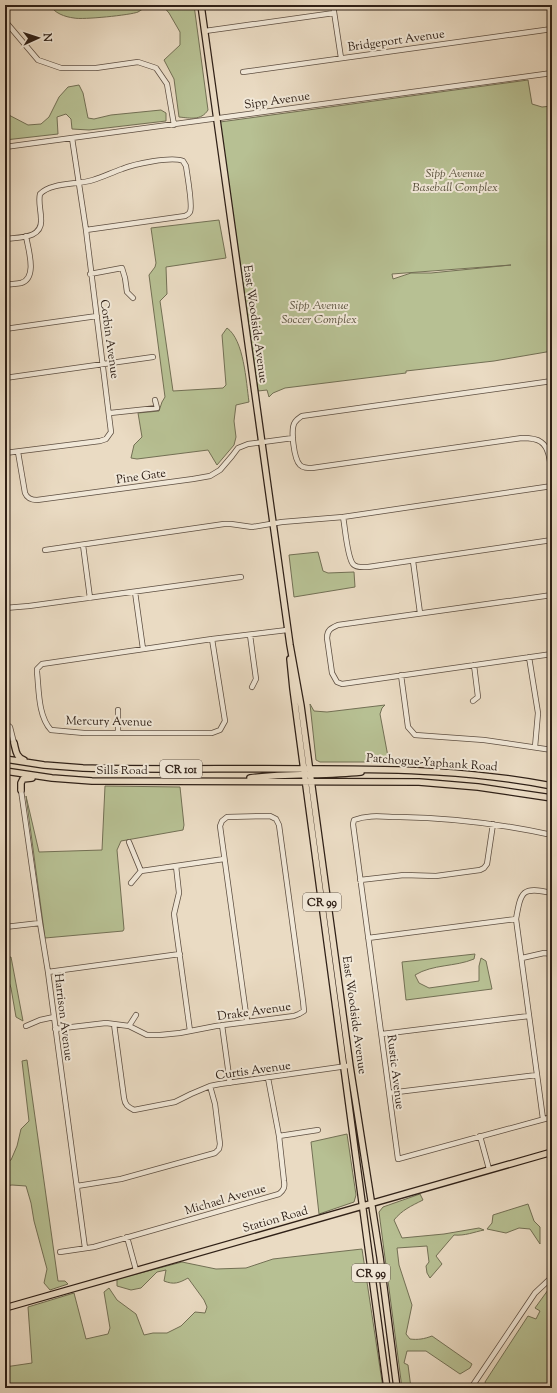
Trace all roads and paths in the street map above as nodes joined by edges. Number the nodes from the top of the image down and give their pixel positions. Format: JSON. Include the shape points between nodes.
{"nodes":[{"id":1,"x":201,"y":5,"type":"edge"},
{"id":2,"x":333,"y":5,"type":"edge"},
{"id":3,"x":334,"y":13,"type":"junction"},
{"id":4,"x":5,"y":21,"type":"edge"},
{"id":5,"x":552,"y":29,"type":"edge"},
{"id":6,"x":205,"y":31,"type":"junction"},
{"id":7,"x":341,"y":58,"type":"junction"},
{"id":8,"x":243,"y":72,"type":"dead end"},
{"id":9,"x":552,"y":73,"type":"edge"},
{"id":10,"x":217,"y":119,"type":"junction"},
{"id":11,"x":174,"y":125,"type":"junction"},
{"id":12,"x":72,"y":138,"type":"junction"},
{"id":13,"x":5,"y":147,"type":"edge"},
{"id":14,"x":79,"y":183,"type":"junction"},
{"id":15,"x":86,"y":230,"type":"junction"},
{"id":16,"x":26,"y":236,"type":"junction"},
{"id":17,"x":5,"y":239,"type":"edge"},
{"id":18,"x":90,"y":274,"type":"junction"},
{"id":19,"x":5,"y":285,"type":"edge"},
{"id":20,"x":134,"y":298,"type":"dead end"},
{"id":21,"x":97,"y":316,"type":"junction"},
{"id":22,"x":5,"y":329,"type":"edge"},
{"id":23,"x":153,"y":357,"type":"dead end"},
{"id":24,"x":103,"y":364,"type":"junction"},
{"id":25,"x":5,"y":378,"type":"edge"},
{"id":26,"x":552,"y":382,"type":"edge"},
{"id":27,"x":155,"y":400,"type":"dead end"},
{"id":28,"x":110,"y":413,"type":"junction"},
{"id":29,"x":293,"y":438,"type":"junction"},
{"id":30,"x":262,"y":443,"type":"junction"},
{"id":31,"x":18,"y":452,"type":"junction"},
{"id":32,"x":5,"y":453,"type":"edge"},
{"id":33,"x":552,"y":478,"type":"edge"},
{"id":34,"x":552,"y":486,"type":"edge"},
{"id":35,"x":343,"y":516,"type":"junction"},
{"id":36,"x":273,"y":523,"type":"junction"},
{"id":37,"x":552,"y":540,"type":"edge"},
{"id":38,"x":83,"y":545,"type":"junction"},
{"id":39,"x":45,"y":550,"type":"dead end"},
{"id":40,"x":413,"y":561,"type":"junction"},
{"id":41,"x":241,"y":577,"type":"dead end"},
{"id":42,"x":134,"y":592,"type":"junction"},
{"id":43,"x":552,"y":595,"type":"edge"},
{"id":44,"x":90,"y":598,"type":"junction"},
{"id":45,"x":5,"y":608,"type":"edge"},
{"id":46,"x":420,"y":613,"type":"junction"},
{"id":47,"x":288,"y":630,"type":"junction"},
{"id":48,"x":250,"y":635,"type":"junction"},
{"id":49,"x":212,"y":639,"type":"junction"},
{"id":50,"x":290,"y":645,"type":"junction"},
{"id":51,"x":143,"y":649,"type":"junction"},
{"id":52,"x":552,"y":654,"type":"edge"},
{"id":53,"x":530,"y":657,"type":"junction"},
{"id":54,"x":474,"y":665,"type":"junction"},
{"id":55,"x":401,"y":675,"type":"junction"},
{"id":56,"x":252,"y":687,"type":"dead end"},
{"id":57,"x":473,"y":701,"type":"dead end"},
{"id":58,"x":118,"y":710,"type":"dead end"},
{"id":59,"x":5,"y":723,"type":"edge"},
{"id":60,"x":118,"y":732,"type":"junction"},
{"id":61,"x":14,"y":743,"type":"junction"},
{"id":62,"x":535,"y":747,"type":"junction"},
{"id":63,"x":552,"y":750,"type":"edge"},
{"id":64,"x":5,"y":757,"type":"edge"},
{"id":65,"x":44,"y":765,"type":"junction"},
{"id":66,"x":303,"y":769,"type":"junction"},
{"id":67,"x":5,"y":773,"type":"edge"},
{"id":68,"x":311,"y":775,"type":"junction"},
{"id":69,"x":52,"y":778,"type":"junction"},
{"id":70,"x":305,"y":778,"type":"junction"},
{"id":71,"x":552,"y":786,"type":"edge"},
{"id":72,"x":20,"y":790,"type":"junction"},
{"id":73,"x":552,"y":798,"type":"edge"},
{"id":74,"x":493,"y":824,"type":"junction"},
{"id":75,"x":552,"y":835,"type":"edge"},
{"id":76,"x":129,"y":842,"type":"dead end"},
{"id":77,"x":224,"y":859,"type":"junction"},
{"id":78,"x":176,"y":866,"type":"junction"},
{"id":79,"x":141,"y":871,"type":"junction"},
{"id":80,"x":360,"y":880,"type":"junction"},
{"id":81,"x":131,"y":883,"type":"dead end"},
{"id":82,"x":552,"y":893,"type":"edge"},
{"id":83,"x":516,"y":919,"type":"junction"},
{"id":84,"x":40,"y":923,"type":"junction"},
{"id":85,"x":5,"y":927,"type":"edge"},
{"id":86,"x":368,"y":938,"type":"junction"},
{"id":87,"x":180,"y":954,"type":"junction"},
{"id":88,"x":552,"y":954,"type":"edge"},
{"id":89,"x":522,"y":958,"type":"junction"},
{"id":90,"x":48,"y":972,"type":"junction"},
{"id":91,"x":136,"y":1015,"type":"dead end"},
{"id":92,"x":529,"y":1016,"type":"junction"},
{"id":93,"x":54,"y":1018,"type":"junction"},
{"id":94,"x":247,"y":1021,"type":"junction"},
{"id":95,"x":114,"y":1024,"type":"junction"},
{"id":96,"x":222,"y":1025,"type":"junction"},
{"id":97,"x":26,"y":1026,"type":"dead end"},
{"id":98,"x":129,"y":1026,"type":"junction"},
{"id":99,"x":55,"y":1029,"type":"junction"},
{"id":100,"x":190,"y":1031,"type":"junction"},
{"id":101,"x":382,"y":1034,"type":"junction"},
{"id":102,"x":348,"y":1066,"type":"junction"},
{"id":103,"x":537,"y":1075,"type":"junction"},
{"id":104,"x":268,"y":1078,"type":"junction"},
{"id":105,"x":230,"y":1083,"type":"junction"},
{"id":106,"x":210,"y":1086,"type":"junction"},
{"id":107,"x":389,"y":1093,"type":"junction"},
{"id":108,"x":552,"y":1117,"type":"edge"},
{"id":109,"x":544,"y":1119,"type":"junction"},
{"id":110,"x":318,"y":1130,"type":"dead end"},
{"id":111,"x":279,"y":1136,"type":"junction"},
{"id":112,"x":480,"y":1136,"type":"junction"},
{"id":113,"x":552,"y":1152,"type":"edge"},
{"id":114,"x":489,"y":1169,"type":"junction"},
{"id":115,"x":77,"y":1186,"type":"junction"},
{"id":116,"x":372,"y":1204,"type":"junction"},
{"id":117,"x":362,"y":1207,"type":"junction"},
{"id":118,"x":127,"y":1237,"type":"junction"},
{"id":119,"x":86,"y":1248,"type":"junction"},
{"id":120,"x":60,"y":1252,"type":"dead end"},
{"id":121,"x":136,"y":1270,"type":"junction"},
{"id":122,"x":552,"y":1277,"type":"edge"},
{"id":123,"x":5,"y":1308,"type":"edge"},
{"id":124,"x":387,"y":1388,"type":"edge"},
{"id":125,"x":397,"y":1388,"type":"edge"},
{"id":126,"x":471,"y":1388,"type":"edge"}],
"edges":[{"from":1,"to":6,"type":"main road","name":"East Woodside Avenue","number":"CR 99"},
{"from":2,"to":3,"type":"street"},
{"from":3,"to":6,"type":"street"},
{"from":3,"to":7,"type":"street"},
{"from":4,"to":11,"type":"street","via":[[38,60],[61,68],[96,68],[138,62],[156,68],[167,84]]},
{"from":5,"to":7,"type":"street","name":"Bridgeport Avenue"},
{"from":6,"to":10,"type":"main road","name":"East Woodside Avenue","number":"CR 99"},
{"from":7,"to":8,"type":"street","name":"Bridgeport Avenue"},
{"from":9,"to":10,"type":"street","name":"Sipp Avenue"},
{"from":10,"to":11,"type":"street","name":"Sipp Avenue"},
{"from":10,"to":30,"type":"main road","name":"East Woodside Avenue","number":"CR 99"},
{"from":11,"to":12,"type":"street","name":"Sipp Avenue"},
{"from":12,"to":13,"type":"street","name":"Sipp Avenue"},
{"from":12,"to":14,"type":"street","name":"Corbin Avenue"},
{"from":14,"to":15,"type":"street","name":"Corbin Avenue"},
{"from":14,"to":15,"type":"street","via":[[93,181],[122,169],[149,162],[177,159],[183,161],[186,166],[191,208],[185,216]]},
{"from":14,"to":16,"type":"street","via":[[44,190],[39,199],[42,220],[40,229],[37,233]]},
{"from":15,"to":18,"type":"street","name":"Corbin Avenue"},
{"from":16,"to":17,"type":"street"},
{"from":16,"to":19,"type":"street","via":[[31,269],[29,276],[22,283]]},
{"from":18,"to":20,"type":"street","via":[[122,268],[127,292]]},
{"from":18,"to":21,"type":"street","name":"Corbin Avenue"},
{"from":21,"to":22,"type":"street"},
{"from":21,"to":24,"type":"street","name":"Corbin Avenue"},
{"from":23,"to":24,"type":"street"},
{"from":24,"to":25,"type":"street"},
{"from":24,"to":28,"type":"street","name":"Corbin Avenue"},
{"from":26,"to":29,"type":"street","via":[[302,416],[293,426]]},
{"from":27,"to":28,"type":"street","via":[[157,408]]},
{"from":28,"to":31,"type":"street","name":"Corbin Avenue","via":[[111,432],[106,439]]},
{"from":29,"to":30,"type":"street","name":"Pine Gate"},
{"from":29,"to":33,"type":"street","via":[[297,461],[305,468],[522,438],[533,439],[546,449]]},
{"from":30,"to":31,"type":"street","name":"Pine Gate","via":[[238,448],[225,464],[210,476],[37,500],[26,496]]},
{"from":30,"to":36,"type":"main road","name":"East Woodside Avenue","number":"CR 99"},
{"from":31,"to":32,"type":"street","name":"Corbin Avenue"},
{"from":34,"to":35,"type":"street"},
{"from":35,"to":36,"type":"street"},
{"from":35,"to":40,"type":"street","via":[[352,564],[357,567],[368,567]]},
{"from":36,"to":38,"type":"street","via":[[252,527],[224,524]]},
{"from":36,"to":47,"type":"main road","name":"East Woodside Avenue","number":"CR 99"},
{"from":37,"to":40,"type":"street"},
{"from":38,"to":39,"type":"street"},
{"from":38,"to":44,"type":"street"},
{"from":40,"to":46,"type":"street"},
{"from":41,"to":42,"type":"street"},
{"from":42,"to":44,"type":"street"},
{"from":42,"to":51,"type":"street"},
{"from":43,"to":46,"type":"street"},
{"from":44,"to":45,"type":"street"},
{"from":46,"to":55,"type":"street","via":[[338,625],[327,633],[332,674],[338,682],[342,684]]},
{"from":47,"to":48,"type":"street","name":"Mercury Avenue"},
{"from":47,"to":50,"type":"main road","name":"East Woodside Avenue","number":"CR 99"},
{"from":48,"to":49,"type":"street","name":"Mercury Avenue"},
{"from":48,"to":56,"type":"street","via":[[256,679]]},
{"from":49,"to":51,"type":"street","name":"Mercury Avenue"},
{"from":49,"to":60,"type":"street","name":"Mercury Avenue","via":[[224,721],[220,730],[212,733]]},
{"from":50,"to":66,"type":"main road","name":"East Woodside Avenue","number":"CR 99","via":[[290,670]]},
{"from":50,"to":68,"type":"main road","name":"East Woodside Avenue","number":"CR 99"},
{"from":51,"to":60,"type":"street","name":"Mercury Avenue","via":[[46,663],[37,669],[42,717],[51,730],[84,733]]},
{"from":52,"to":53,"type":"street"},
{"from":53,"to":54,"type":"street"},
{"from":53,"to":62,"type":"street","via":[[538,713]]},
{"from":54,"to":55,"type":"street"},
{"from":54,"to":57,"type":"street","via":[[478,697]]},
{"from":55,"to":62,"type":"street","via":[[408,727],[415,735]]},
{"from":58,"to":60,"type":"street"},
{"from":59,"to":61,"type":"street","via":[[10,727]]},
{"from":61,"to":64,"type":"main road","via":[[12,753]]},
{"from":61,"to":65,"type":"main road","via":[[18,757]]},
{"from":62,"to":63,"type":"street"},
{"from":64,"to":65,"type":"main road","name":"Sills Road","number":"CR 101"},
{"from":65,"to":66,"type":"main road","name":"Sills Road","number":"CR 101","via":[[102,769]]},
{"from":66,"to":68,"type":"main road","name":"Sills Road","number":"CR 101"},
{"from":66,"to":70,"type":"main road","name":"East Woodside Avenue","number":"CR 99"},
{"from":67,"to":69,"type":"main road","name":"Sills Road","number":"CR 101"},
{"from":67,"to":72,"type":"main road","via":[[16,777]]},
{"from":68,"to":70,"type":"main road","name":"Sills Road","number":"CR 101"},
{"from":68,"to":71,"type":"main road","name":"Patchogue-Yaphank Road","number":"CR 101","via":[[371,769],[430,771]]},
{"from":68,"to":73,"type":"main road","name":"Patchogue-Yaphank Road","number":"CR 101","via":[[439,783]]},
{"from":68,"to":102,"type":"main road","name":"East Woodside Avenue","number":"CR 99"},
{"from":69,"to":70,"type":"main road","name":"Sills Road","number":"CR 101","via":[[98,781],[233,781]]},
{"from":69,"to":72,"type":"main road","via":[[25,778]]},
{"from":70,"to":102,"type":"main road","name":"East Woodside Avenue","number":"CR 99"},
{"from":72,"to":84,"type":"street","name":"Harrison Avenue"},
{"from":74,"to":75,"type":"street"},
{"from":74,"to":80,"type":"street","via":[[487,864],[480,870],[436,876],[404,875]]},
{"from":74,"to":80,"type":"street","name":"Rustic Avenue","via":[[436,818],[367,816],[354,820]]},
{"from":76,"to":79,"type":"street"},
{"from":77,"to":78,"type":"street"},
{"from":77,"to":94,"type":"street"},
{"from":77,"to":94,"type":"street","name":"Drake Avenue","via":[[220,826],[227,817],[270,816],[276,819],[279,825],[304,1011],[299,1014]]},
{"from":78,"to":79,"type":"street"},
{"from":78,"to":87,"type":"street","via":[[179,893],[174,914]]},
{"from":79,"to":81,"type":"street"},
{"from":80,"to":86,"type":"street","name":"Rustic Avenue"},
{"from":82,"to":83,"type":"street","via":[[540,890],[526,891],[521,895]]},
{"from":83,"to":86,"type":"street"},
{"from":83,"to":89,"type":"street"},
{"from":84,"to":85,"type":"street"},
{"from":84,"to":90,"type":"street","name":"Harrison Avenue"},
{"from":86,"to":101,"type":"street","name":"Rustic Avenue"},
{"from":87,"to":90,"type":"street"},
{"from":87,"to":100,"type":"street"},
{"from":88,"to":89,"type":"street"},
{"from":89,"to":92,"type":"street"},
{"from":90,"to":93,"type":"street","name":"Harrison Avenue"},
{"from":91,"to":98,"type":"street"},
{"from":92,"to":101,"type":"street"},
{"from":92,"to":103,"type":"street"},
{"from":93,"to":97,"type":"street"},
{"from":93,"to":99,"type":"street","name":"Harrison Avenue"},
{"from":94,"to":96,"type":"street","name":"Drake Avenue"},
{"from":95,"to":98,"type":"street","name":"Drake Avenue"},
{"from":95,"to":99,"type":"street","name":"Drake Avenue"},
{"from":95,"to":106,"type":"street","name":"Curtis Avenue","via":[[123,1094],[128,1107],[134,1110],[175,1102]]},
{"from":96,"to":100,"type":"street","name":"Drake Avenue"},
{"from":96,"to":105,"type":"street"},
{"from":98,"to":100,"type":"street","name":"Drake Avenue","via":[[147,1035]]},
{"from":99,"to":115,"type":"street","name":"Harrison Avenue"},
{"from":101,"to":107,"type":"street","name":"Rustic Avenue"},
{"from":102,"to":104,"type":"street","name":"Curtis Avenue"},
{"from":102,"to":116,"type":"main road","name":"East Woodside Avenue","number":"CR 99"},
{"from":102,"to":117,"type":"main road","name":"East Woodside Avenue","number":"CR 99"},
{"from":103,"to":107,"type":"street"},
{"from":103,"to":109,"type":"street"},
{"from":104,"to":105,"type":"street","name":"Curtis Avenue"},
{"from":104,"to":111,"type":"street","name":"Michael Avenue"},
{"from":105,"to":106,"type":"street","name":"Curtis Avenue"},
{"from":106,"to":115,"type":"street","via":[[220,1144],[215,1153],[121,1180]]},
{"from":107,"to":112,"type":"street","name":"Rustic Avenue","via":[[398,1159]]},
{"from":108,"to":109,"type":"street","name":"Rustic Avenue"},
{"from":109,"to":112,"type":"street","name":"Rustic Avenue"},
{"from":110,"to":111,"type":"street"},
{"from":111,"to":118,"type":"street","name":"Michael Avenue","via":[[285,1187],[283,1192]]},
{"from":112,"to":114,"type":"street"},
{"from":113,"to":114,"type":"main road","name":"Station Road"},
{"from":114,"to":116,"type":"main road","name":"Station Road"},
{"from":115,"to":119,"type":"street","name":"Harrison Avenue"},
{"from":116,"to":117,"type":"main road","name":"Station Road"},
{"from":116,"to":125,"type":"main road","name":"East Woodside Avenue","number":"CR 99"},
{"from":117,"to":121,"type":"main road","name":"Station Road"},
{"from":117,"to":124,"type":"main road","name":"East Woodside Avenue","number":"CR 99"},
{"from":118,"to":119,"type":"street","name":"Michael Avenue"},
{"from":118,"to":121,"type":"street"},
{"from":119,"to":120,"type":"street","name":"Michael Avenue"},
{"from":121,"to":123,"type":"main road","name":"Station Road"},
{"from":122,"to":126,"type":"street","via":[[535,1293]]}]}
